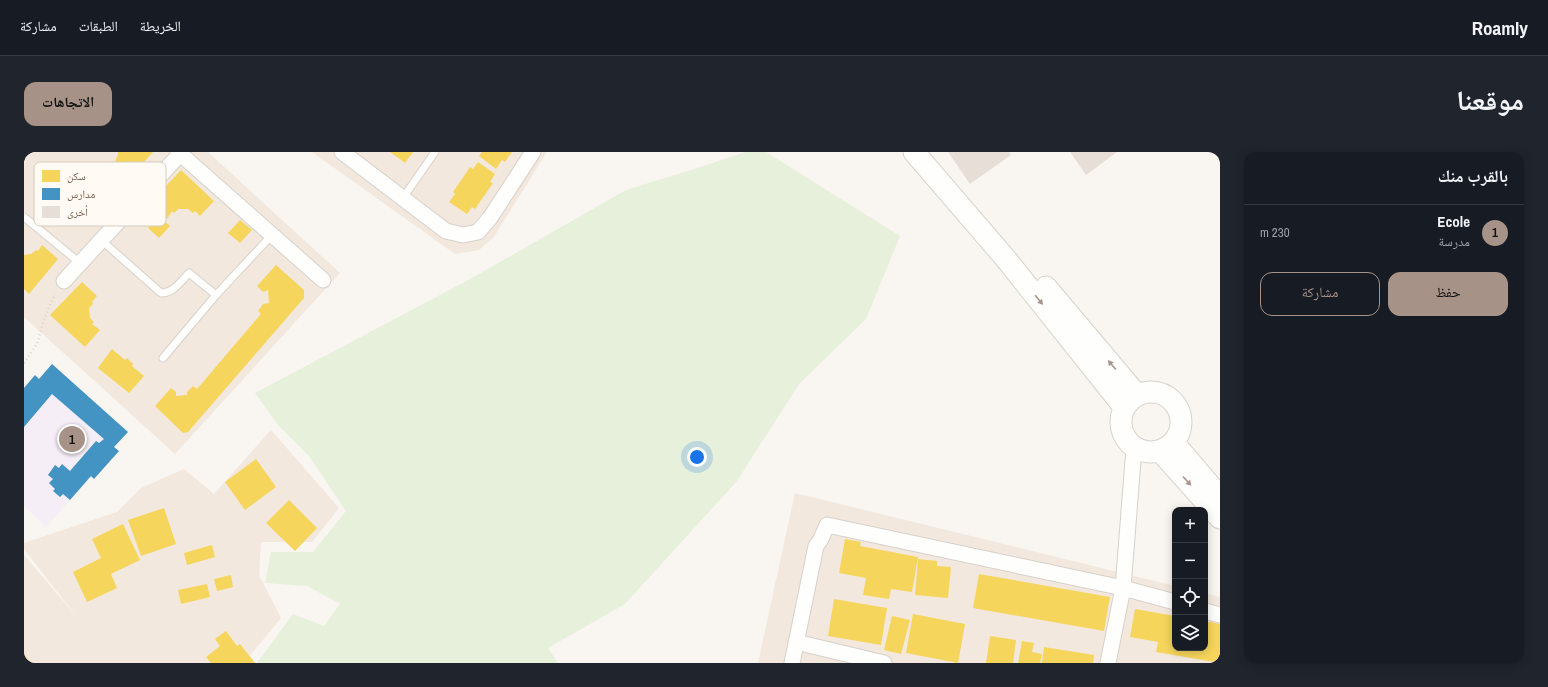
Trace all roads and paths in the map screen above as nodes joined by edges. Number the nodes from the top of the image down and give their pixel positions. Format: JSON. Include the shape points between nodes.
{"nodes":[{"id":1,"x":342,"y":152,"type":"edge"},
{"id":2,"x":435,"y":152,"type":"edge"},
{"id":3,"x":533,"y":152,"type":"edge"},
{"id":4,"x":914,"y":152,"type":"edge"},
{"id":5,"x":932,"y":152,"type":"edge"},
{"id":6,"x":179,"y":153,"type":"edge"},
{"id":7,"x":166,"y":167,"type":"edge"},
{"id":8,"x":403,"y":198,"type":"junction"},
{"id":9,"x":24,"y":217,"type":"edge"},
{"id":10,"x":34,"y":225,"type":"edge"},
{"id":11,"x":35,"y":226,"type":"edge"},
{"id":12,"x":113,"y":226,"type":"edge"},
{"id":13,"x":272,"y":235,"type":"junction"},
{"id":14,"x":101,"y":240,"type":"junction"},
{"id":15,"x":80,"y":262,"type":"junction"},
{"id":16,"x":323,"y":280,"type":"dead end"},
{"id":17,"x":64,"y":281,"type":"joint"},
{"id":18,"x":216,"y":294,"type":"junction"},
{"id":19,"x":163,"y":358,"type":"dead end"},
{"id":20,"x":24,"y":363,"type":"edge"},
{"id":21,"x":1131,"y":401,"type":"junction"},
{"id":22,"x":1168,"y":447,"type":"junction"},
{"id":23,"x":1134,"y":448,"type":"junction"},
{"id":24,"x":1220,"y":497,"type":"edge"},
{"id":25,"x":1220,"y":518,"type":"edge"},
{"id":26,"x":1123,"y":588,"type":"junction"},
{"id":27,"x":1172,"y":601,"type":"edge"},
{"id":28,"x":1208,"y":612,"type":"edge"},
{"id":29,"x":1220,"y":615,"type":"edge"},
{"id":30,"x":796,"y":642,"type":"junction"},
{"id":31,"x":792,"y":663,"type":"edge"},
{"id":32,"x":884,"y":663,"type":"edge"},
{"id":33,"x":1108,"y":663,"type":"edge"}],
"edges":[{"from":1,"to":8,"type":"street"},
{"from":2,"to":8,"type":"lane"},
{"from":3,"to":8,"type":"street","via":[[478,232],[463,235],[446,231]]},
{"from":4,"to":21,"type":"main road","one_way":true},
{"from":21,"to":5,"type":"main road","one_way":true},
{"from":6,"to":7,"type":"street"},
{"from":6,"to":13,"type":"street"},
{"from":9,"to":10,"type":"lane"},
{"from":11,"to":15,"type":"lane"},
{"from":12,"to":14,"type":"street"},
{"from":13,"to":16,"type":"street"},
{"from":13,"to":18,"type":"lane"},
{"from":14,"to":15,"type":"street"},
{"from":14,"to":18,"type":"lane","via":[[161,293],[173,290],[189,273]]},
{"from":15,"to":17,"type":"street"},
{"from":17,"to":20,"type":"path","via":[[52,299],[37,344]]},
{"from":18,"to":19,"type":"lane"},
{"from":21,"to":22,"type":"main road","via":[[1151,391],[1164,394],[1175,403],[1181,416],[1181,430]]},
{"from":21,"to":23,"type":"main road","via":[[1120,422],[1124,437]]},
{"from":22,"to":23,"type":"main road","via":[[1147,453]]},
{"from":22,"to":24,"type":"main road"},
{"from":22,"to":25,"type":"main road","one_way":true},
{"from":23,"to":26,"type":"street"},
{"from":26,"to":27,"type":"street"},
{"from":26,"to":30,"type":"street","via":[[827,525],[816,546]]},
{"from":26,"to":33,"type":"street"},
{"from":28,"to":29,"type":"street"},
{"from":30,"to":31,"type":"street"},
{"from":30,"to":32,"type":"street"}]}
